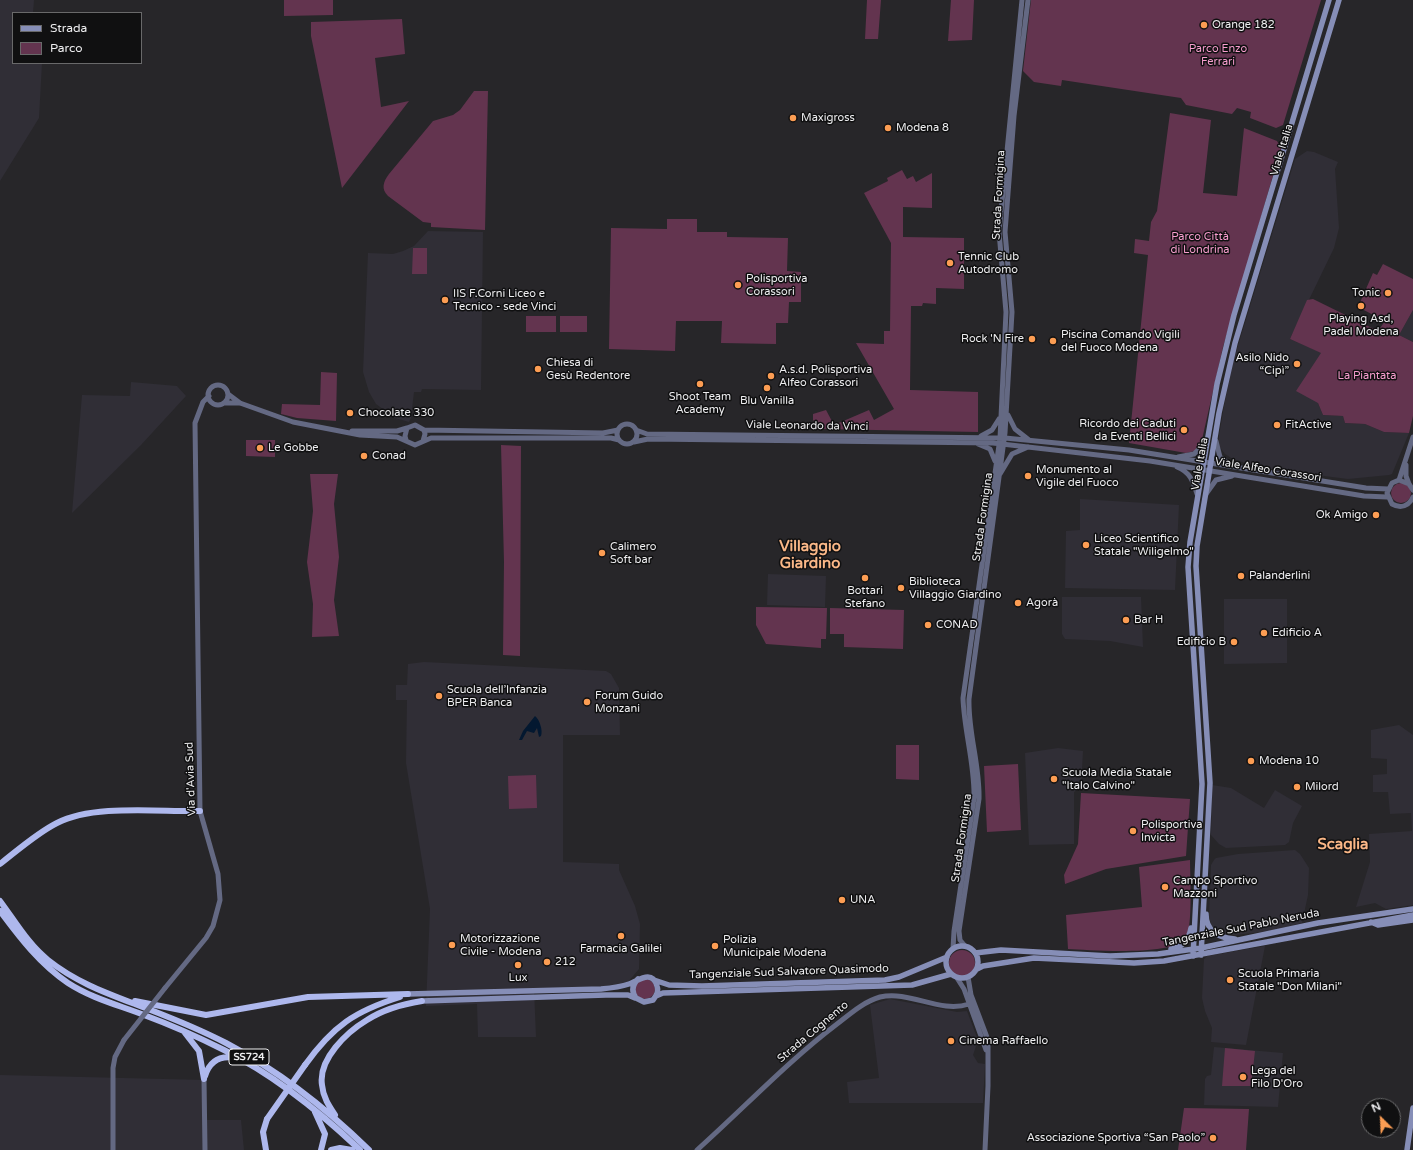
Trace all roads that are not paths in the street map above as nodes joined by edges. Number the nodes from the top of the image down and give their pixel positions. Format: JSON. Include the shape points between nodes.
{"nodes":[{"id":1,"x":1022,"y":0,"type":"edge"},
{"id":2,"x":1028,"y":0,"type":"edge"},
{"id":3,"x":1330,"y":0,"type":"edge"},
{"id":4,"x":1339,"y":0,"type":"edge"},
{"id":5,"x":1015,"y":86,"type":"junction"},
{"id":6,"x":228,"y":394,"type":"junction"},
{"id":7,"x":209,"y":396,"type":"junction"},
{"id":8,"x":225,"y":402,"type":"junction"},
{"id":9,"x":212,"y":403,"type":"junction"},
{"id":10,"x":240,"y":403,"type":"junction"},
{"id":11,"x":202,"y":406,"type":"junction"},
{"id":12,"x":1007,"y":410,"type":"junction"},
{"id":13,"x":1001,"y":414,"type":"junction"},
{"id":14,"x":407,"y":428,"type":"junction"},
{"id":15,"x":424,"y":430,"type":"junction"},
{"id":16,"x":618,"y":430,"type":"junction"},
{"id":17,"x":636,"y":430,"type":"junction"},
{"id":18,"x":343,"y":431,"type":"junction"},
{"id":19,"x":1215,"y":436,"type":"junction"},
{"id":20,"x":977,"y":437,"type":"junction"},
{"id":21,"x":1413,"y":437,"type":"edge"},
{"id":22,"x":406,"y":440,"type":"junction"},
{"id":23,"x":619,"y":440,"type":"junction"},
{"id":24,"x":422,"y":441,"type":"junction"},
{"id":25,"x":1002,"y":441,"type":"junction"},
{"id":26,"x":1030,"y":441,"type":"junction"},
{"id":27,"x":634,"y":442,"type":"junction"},
{"id":28,"x":973,"y":442,"type":"junction"},
{"id":29,"x":1206,"y":442,"type":"junction"},
{"id":30,"x":1029,"y":447,"type":"junction"},
{"id":31,"x":1129,"y":450,"type":"junction"},
{"id":32,"x":1123,"y":457,"type":"junction"},
{"id":33,"x":1177,"y":457,"type":"junction"},
{"id":34,"x":1406,"y":458,"type":"junction"},
{"id":35,"x":1203,"y":462,"type":"junction"},
{"id":36,"x":996,"y":463,"type":"junction"},
{"id":37,"x":1210,"y":463,"type":"junction"},
{"id":38,"x":1170,"y":464,"type":"junction"},
{"id":39,"x":1235,"y":468,"type":"junction"},
{"id":40,"x":1201,"y":469,"type":"junction"},
{"id":41,"x":1209,"y":470,"type":"junction"},
{"id":42,"x":1000,"y":474,"type":"junction"},
{"id":43,"x":1242,"y":476,"type":"junction"},
{"id":44,"x":1399,"y":480,"type":"junction"},
{"id":45,"x":1410,"y":484,"type":"junction"},
{"id":46,"x":1388,"y":489,"type":"junction"},
{"id":47,"x":1413,"y":490,"type":"edge"},
{"id":48,"x":1197,"y":494,"type":"junction"},
{"id":49,"x":1204,"y":496,"type":"junction"},
{"id":50,"x":1387,"y":497,"type":"junction"},
{"id":51,"x":1413,"y":497,"type":"edge"},
{"id":52,"x":1410,"y":505,"type":"edge"},
{"id":53,"x":200,"y":811,"type":"junction"},
{"id":54,"x":0,"y":864,"type":"edge"},
{"id":55,"x":1196,"y":885,"type":"junction"},
{"id":56,"x":0,"y":896,"type":"edge"},
{"id":57,"x":1204,"y":898,"type":"junction"},
{"id":58,"x":0,"y":901,"type":"edge"},
{"id":59,"x":1413,"y":909,"type":"edge"},
{"id":60,"x":0,"y":911,"type":"edge"},
{"id":61,"x":1413,"y":915,"type":"edge"},
{"id":62,"x":1362,"y":917,"type":"junction"},
{"id":63,"x":13,"y":918,"type":"junction"},
{"id":64,"x":1413,"y":920,"type":"edge"},
{"id":65,"x":1370,"y":922,"type":"junction"},
{"id":66,"x":1318,"y":933,"type":"junction"},
{"id":67,"x":1243,"y":940,"type":"junction"},
{"id":68,"x":965,"y":946,"type":"junction"},
{"id":69,"x":1201,"y":948,"type":"junction"},
{"id":70,"x":953,"y":949,"type":"junction"},
{"id":71,"x":1193,"y":949,"type":"junction"},
{"id":72,"x":975,"y":953,"type":"junction"},
{"id":73,"x":1158,"y":954,"type":"junction"},
{"id":74,"x":1201,"y":955,"type":"junction"},
{"id":75,"x":1193,"y":956,"type":"junction"},
{"id":76,"x":946,"y":957,"type":"junction"},
{"id":77,"x":977,"y":969,"type":"junction"},
{"id":78,"x":951,"y":974,"type":"junction"},
{"id":79,"x":958,"y":978,"type":"junction"},
{"id":80,"x":968,"y":978,"type":"junction"},
{"id":81,"x":638,"y":979,"type":"junction"},
{"id":82,"x":653,"y":979,"type":"junction"},
{"id":83,"x":107,"y":994,"type":"junction"},
{"id":84,"x":408,"y":994,"type":"junction"},
{"id":85,"x":656,"y":996,"type":"junction"},
{"id":86,"x":422,"y":1001,"type":"junction"},
{"id":87,"x":639,"y":1001,"type":"junction"},
{"id":88,"x":383,"y":1003,"type":"junction"},
{"id":89,"x":969,"y":1004,"type":"junction"},
{"id":90,"x":181,"y":1030,"type":"junction"},
{"id":91,"x":988,"y":1054,"type":"junction"},
{"id":92,"x":241,"y":1059,"type":"junction"},
{"id":93,"x":204,"y":1079,"type":"junction"},
{"id":94,"x":312,"y":1107,"type":"junction"},
{"id":95,"x":1413,"y":1108,"type":"edge"},
{"id":96,"x":340,"y":1122,"type":"junction"},
{"id":97,"x":112,"y":1150,"type":"edge"},
{"id":98,"x":205,"y":1150,"type":"edge"},
{"id":99,"x":266,"y":1150,"type":"edge"},
{"id":100,"x":321,"y":1150,"type":"edge"},
{"id":101,"x":332,"y":1150,"type":"edge"},
{"id":102,"x":352,"y":1150,"type":"edge"},
{"id":103,"x":360,"y":1150,"type":"edge"},
{"id":104,"x":369,"y":1150,"type":"edge"},
{"id":105,"x":697,"y":1150,"type":"edge"},
{"id":106,"x":985,"y":1150,"type":"edge"},
{"id":107,"x":1407,"y":1150,"type":"edge"}],
"edges":[{"from":1,"to":5,"type":"street"},
{"from":2,"to":5,"type":"street"},
{"from":3,"to":29,"type":"main road","name":"Viale Italia","via":[[1234,315]]},
{"from":4,"to":19,"type":"main road","name":"Viale Italia","via":[[1241,323],[1224,387]]},
{"from":5,"to":12,"type":"street","name":"Strada Formigina","via":[[1005,232],[1012,312]]},
{"from":5,"to":13,"type":"street","name":"Strada Formigina","via":[[999,232],[1006,312]]},
{"from":6,"to":7,"type":"street","via":[[224,387],[217,385],[211,389]]},
{"from":6,"to":8,"type":"street"},
{"from":6,"to":10,"type":"street"},
{"from":7,"to":9,"type":"street"},
{"from":7,"to":11,"type":"street","name":"Via d'Avia Sud"},
{"from":8,"to":9,"type":"street","via":[[220,405]]},
{"from":8,"to":10,"type":"street"},
{"from":9,"to":11,"type":"street"},
{"from":10,"to":18,"type":"street","via":[[284,420]]},
{"from":11,"to":53,"type":"street","name":"Via d'Avia Sud","via":[[195,423]]},
{"from":12,"to":25,"type":"street","name":"Strada Formigina"},
{"from":12,"to":26,"type":"street","via":[[1009,420],[1015,429]]},
{"from":13,"to":20,"type":"street","via":[[992,430]]},
{"from":13,"to":25,"type":"street","name":"Strada Formigina"},
{"from":14,"to":15,"type":"street","via":[[416,424]]},
{"from":14,"to":18,"type":"street","via":[[397,431]]},
{"from":14,"to":22,"type":"street"},
{"from":15,"to":16,"type":"street","via":[[603,433]]},
{"from":15,"to":24,"type":"street"},
{"from":16,"to":17,"type":"street","via":[[627,424]]},
{"from":16,"to":23,"type":"street"},
{"from":17,"to":20,"type":"street","name":"Viale Leonardo da Vinci","via":[[646,434]]},
{"from":17,"to":27,"type":"street","via":[[637,438]]},
{"from":18,"to":22,"type":"street"},
{"from":19,"to":37,"type":"main road","name":"Viale Italia"},
{"from":19,"to":39,"type":"street","via":[[1220,457]]},
{"from":20,"to":25,"type":"street","name":"Viale Alfeo Corassori"},
{"from":21,"to":34,"type":"street"},
{"from":22,"to":24,"type":"street","via":[[415,445]]},
{"from":23,"to":24,"type":"street","via":[[431,438]]},
{"from":23,"to":27,"type":"street","via":[[627,445]]},
{"from":25,"to":26,"type":"street","name":"Viale Alfeo Corassori"},
{"from":25,"to":28,"type":"street","name":"Viale Alfeo Corassori"},
{"from":25,"to":30,"type":"street","name":"Viale Alfeo Corassori"},
{"from":25,"to":36,"type":"street","name":"Strada Formigina"},
{"from":25,"to":42,"type":"street","name":"Strada Formigina"},
{"from":26,"to":31,"type":"street","name":"Viale Alfeo Corassori"},
{"from":27,"to":28,"type":"street","name":"Viale Leonardo da Vinci","via":[[648,439]]},
{"from":28,"to":36,"type":"street","via":[[990,449]]},
{"from":29,"to":33,"type":"street","via":[[1196,452]]},
{"from":29,"to":35,"type":"main road","name":"Viale Italia"},
{"from":30,"to":32,"type":"street","name":"Viale Alfeo Corassori"},
{"from":30,"to":42,"type":"street","via":[[1012,454]]},
{"from":31,"to":32,"type":"street"},
{"from":31,"to":33,"type":"street","name":"Viale Alfeo Corassori"},
{"from":32,"to":38,"type":"street","name":"Viale Alfeo Corassori"},
{"from":33,"to":35,"type":"street","name":"Viale Alfeo Corassori"},
{"from":34,"to":44,"type":"street"},
{"from":34,"to":45,"type":"street","via":[[1406,476]]},
{"from":35,"to":37,"type":"street","name":"Viale Alfeo Corassori"},
{"from":35,"to":40,"type":"main road","name":"Viale Italia"},
{"from":36,"to":70,"type":"street","name":"Strada Formigina","via":[[964,698],[974,791]]},
{"from":37,"to":39,"type":"street","name":"Viale Alfeo Corassori"},
{"from":37,"to":41,"type":"main road","name":"Viale Italia"},
{"from":38,"to":40,"type":"street","name":"Viale Alfeo Corassori"},
{"from":38,"to":48,"type":"street","via":[[1187,472]]},
{"from":39,"to":46,"type":"street","name":"Viale Alfeo Corassori","via":[[1366,488]]},
{"from":40,"to":41,"type":"street","name":"Viale Alfeo Corassori"},
{"from":40,"to":48,"type":"main road","name":"Viale Italia"},
{"from":41,"to":43,"type":"street","name":"Viale Alfeo Corassori"},
{"from":41,"to":49,"type":"main road","name":"Viale Italia"},
{"from":42,"to":68,"type":"street","name":"Strada Formigina","via":[[969,699],[969,720],[979,799],[958,931]]},
{"from":43,"to":49,"type":"street","via":[[1216,480]]},
{"from":43,"to":50,"type":"street","name":"Viale Alfeo Corassori","via":[[1364,496]]},
{"from":44,"to":45,"type":"street"},
{"from":44,"to":46,"type":"street","via":[[1392,483]]},
{"from":45,"to":47,"type":"street"},
{"from":46,"to":50,"type":"street"},
{"from":48,"to":55,"type":"main road","name":"Viale Italia","via":[[1188,567],[1202,784]]},
{"from":49,"to":57,"type":"main road","name":"Viale Italia","via":[[1196,566],[1210,783]]},
{"from":50,"to":52,"type":"street","via":[[1396,506]]},
{"from":51,"to":52,"type":"street"},
{"from":53,"to":54,"type":"highway","via":[[78,814],[47,829]]},
{"from":53,"to":97,"type":"street","name":"Via d'Avia Sud","bridge":true,"via":[[218,874],[220,900],[213,926],[206,938],[124,1040],[115,1057]]},
{"from":55,"to":71,"type":"main road"},
{"from":55,"to":73,"type":"main road","via":[[1190,936],[1181,946]]},
{"from":56,"to":63,"type":"highway"},
{"from":57,"to":67,"type":"main road","via":[[1207,903],[1207,922],[1212,930],[1225,938]]},
{"from":57,"to":69,"type":"main road","name":"Viale Italia"},
{"from":58,"to":63,"type":"highway","number":"SS724"},
{"from":59,"to":62,"type":"main road","name":"Tangenziale Sud Pablo Neruda"},
{"from":60,"to":90,"type":"highway","number":"SS724","via":[[33,954],[56,974],[87,993]]},
{"from":61,"to":65,"type":"main road","name":"Tangenziale Sud Pablo Neruda"},
{"from":62,"to":66,"type":"main road","via":[[1359,921],[1330,927]]},
{"from":62,"to":67,"type":"main road","name":"Tangenziale Sud Pablo Neruda","via":[[1318,923]]},
{"from":63,"to":83,"type":"highway","number":"SS724","via":[[47,959],[71,977]]},
{"from":64,"to":65,"type":"main road","via":[[1378,925]]},
{"from":65,"to":66,"type":"main road","name":"Tangenziale Sud Pablo Neruda"},
{"from":66,"to":74,"type":"main road","name":"Tangenziale Sud Pablo Neruda"},
{"from":67,"to":69,"type":"main road","name":"Tangenziale Sud Pablo Neruda"},
{"from":68,"to":70,"type":"main road"},
{"from":68,"to":72,"type":"main road"},
{"from":69,"to":71,"type":"main road","name":"Tangenziale Sud Pablo Neruda"},
{"from":69,"to":74,"type":"main road","name":"Viale Italia"},
{"from":70,"to":76,"type":"main road"},
{"from":71,"to":73,"type":"main road","name":"Tangenziale Sud Pablo Neruda"},
{"from":71,"to":75,"type":"main road"},
{"from":72,"to":73,"type":"main road","name":"Tangenziale Sud Pablo Neruda","via":[[1001,950],[1110,956]]},
{"from":72,"to":77,"type":"main road"},
{"from":74,"to":75,"type":"main road","name":"Tangenziale Sud Pablo Neruda"},
{"from":75,"to":77,"type":"main road","name":"Tangenziale Sud Pablo Neruda","via":[[1134,963],[1027,959]]},
{"from":76,"to":78,"type":"main road","via":[[946,966]]},
{"from":76,"to":82,"type":"main road","name":"Tangenziale Sud Salvatore Quasimodo","via":[[899,977],[885,980],[702,986],[669,984]]},
{"from":77,"to":80,"type":"main road"},
{"from":78,"to":79,"type":"main road"},
{"from":78,"to":85,"type":"main road","name":"Tangenziale Sud Salvatore Quasimodo","via":[[912,985]]},
{"from":79,"to":80,"type":"main road"},
{"from":79,"to":89,"type":"street"},
{"from":80,"to":91,"type":"street","via":[[971,995],[988,1040]]},
{"from":81,"to":82,"type":"main road"},
{"from":81,"to":84,"type":"main road","via":[[629,984],[601,989]]},
{"from":81,"to":87,"type":"main road","via":[[632,990]]},
{"from":82,"to":85,"type":"main road","via":[[658,989]]},
{"from":83,"to":84,"type":"highway","via":[[206,1015],[308,997]]},
{"from":83,"to":96,"type":"highway","number":"SS724","via":[[227,1044],[295,1087]]},
{"from":84,"to":88,"type":"highway"},
{"from":85,"to":87,"type":"main road","via":[[648,1002]]},
{"from":86,"to":87,"type":"main road","via":[[628,995]]},
{"from":86,"to":88,"type":"highway"},
{"from":86,"to":96,"type":"highway","via":[[394,1008],[367,1020],[333,1051],[326,1063],[321,1083],[326,1100]]},
{"from":88,"to":99,"type":"highway","bridge":true,"via":[[344,1022],[320,1045],[267,1119],[263,1132]]},
{"from":89,"to":91,"type":"street"},
{"from":89,"to":105,"type":"street","name":"Strada Cognento","via":[[952,1007],[897,996],[885,996],[867,1002],[811,1044]]},
{"from":90,"to":92,"type":"highway","number":"SS724"},
{"from":90,"to":93,"type":"highway","via":[[199,1051]]},
{"from":91,"to":106,"type":"street"},
{"from":92,"to":93,"type":"highway","via":[[219,1058],[209,1066]]},
{"from":92,"to":94,"type":"highway","number":"SS724"},
{"from":93,"to":98,"type":"street"},
{"from":94,"to":100,"type":"highway","via":[[322,1123],[325,1134]]},
{"from":94,"to":103,"type":"highway","number":"SS724"},
{"from":95,"to":107,"type":"main road"},
{"from":96,"to":104,"type":"highway","number":"SS724"},
{"from":101,"to":102,"type":"highway"}]}
